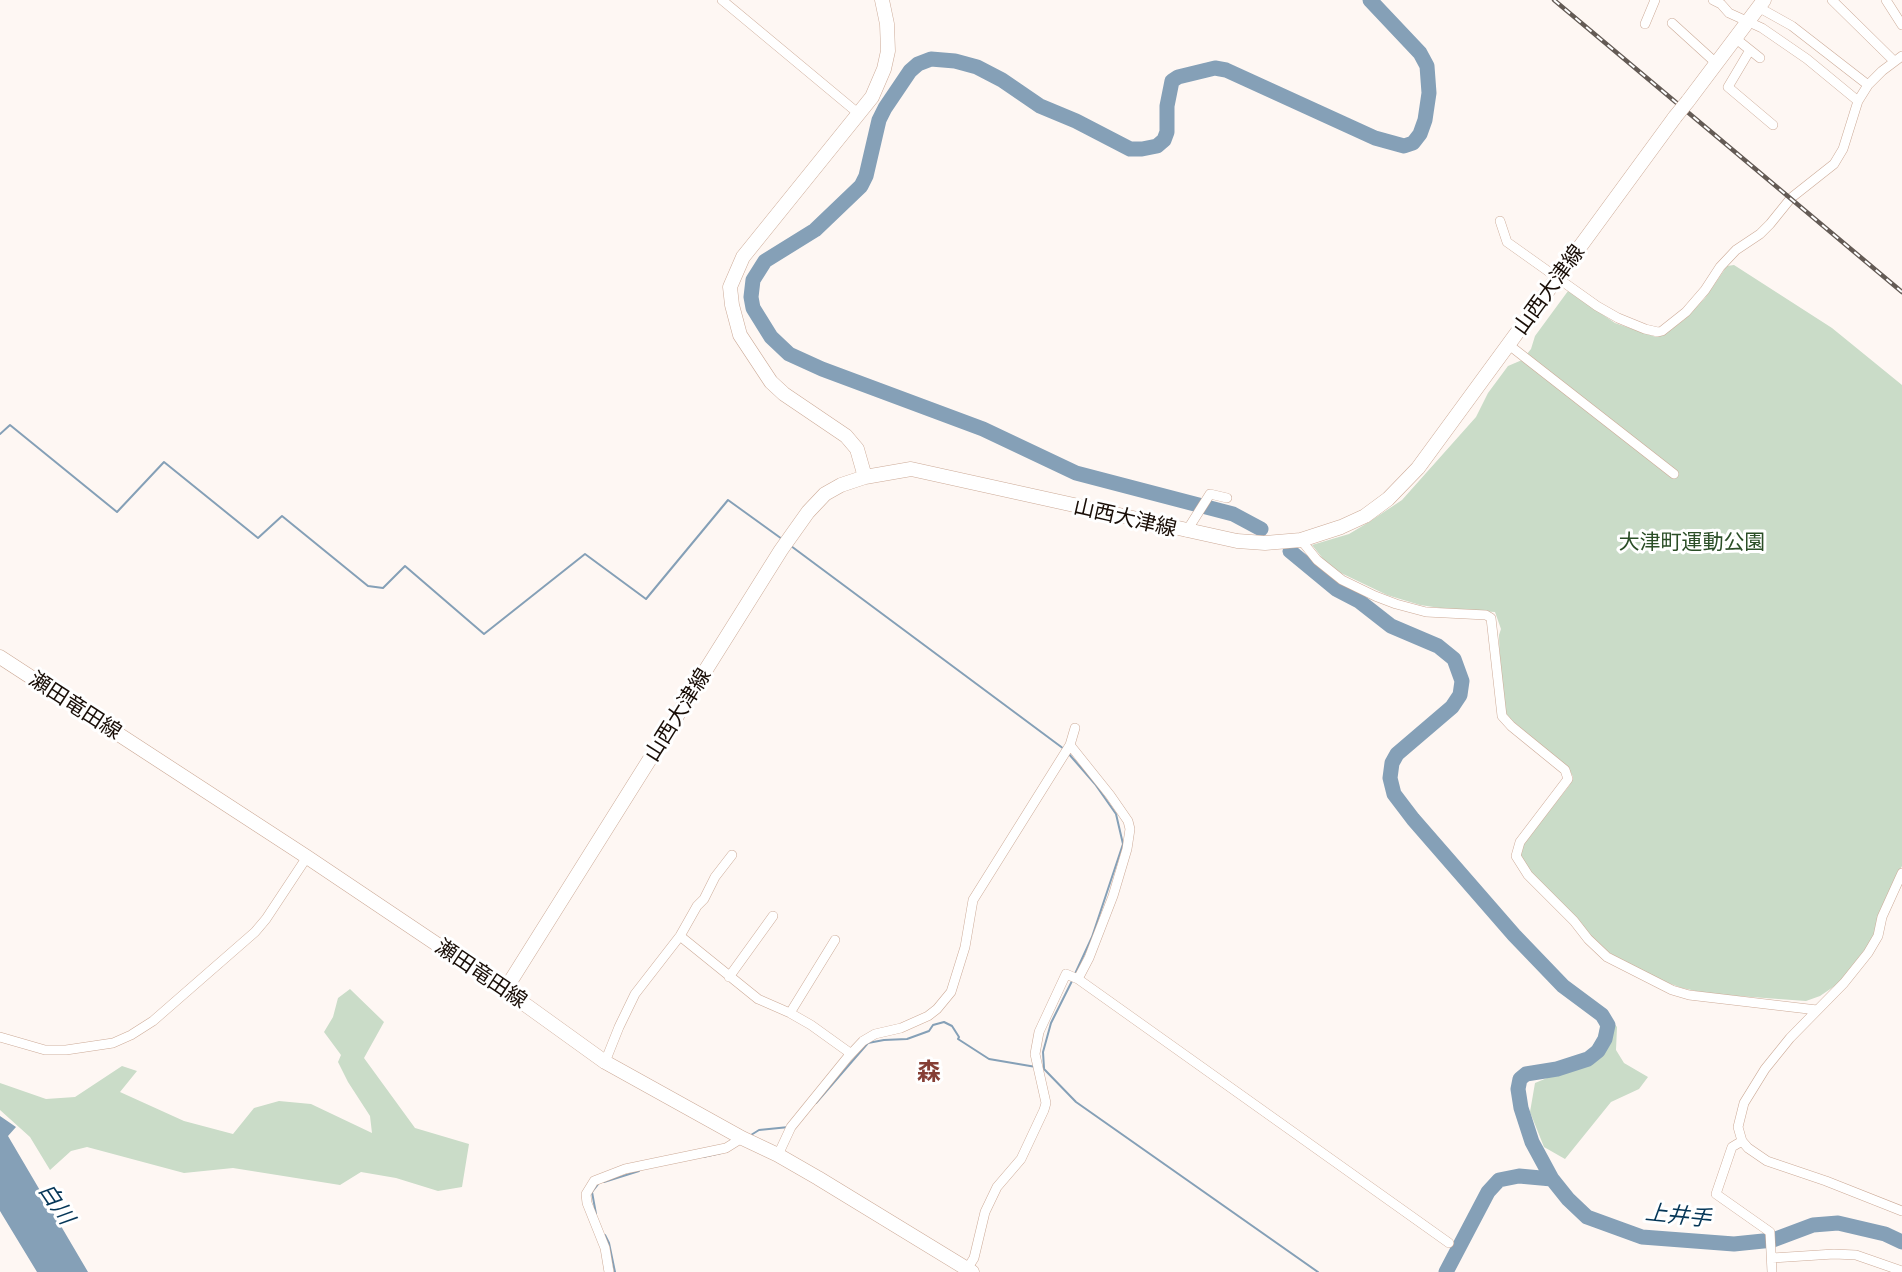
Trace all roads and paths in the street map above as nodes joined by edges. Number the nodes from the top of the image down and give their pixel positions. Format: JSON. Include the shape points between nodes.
{"nodes":[{"id":1,"x":722,"y":0,"type":"edge"},
{"id":2,"x":882,"y":0,"type":"edge"},
{"id":3,"x":1655,"y":0,"type":"edge"},
{"id":4,"x":1713,"y":0,"type":"edge"},
{"id":5,"x":1832,"y":0,"type":"edge"},
{"id":6,"x":1886,"y":0,"type":"edge"},
{"id":7,"x":1761,"y":3,"type":"edge"},
{"id":8,"x":1747,"y":22,"type":"junction"},
{"id":9,"x":1672,"y":23,"type":"dead end"},
{"id":10,"x":1645,"y":24,"type":"dead end"},
{"id":11,"x":1902,"y":25,"type":"edge"},
{"id":12,"x":1735,"y":38,"type":"junction"},
{"id":13,"x":1750,"y":50,"type":"junction"},
{"id":14,"x":1760,"y":58,"type":"dead end"},
{"id":15,"x":1898,"y":59,"type":"edge"},
{"id":16,"x":1716,"y":63,"type":"junction"},
{"id":17,"x":1868,"y":85,"type":"junction"},
{"id":18,"x":1858,"y":101,"type":"junction"},
{"id":19,"x":859,"y":114,"type":"junction"},
{"id":20,"x":1773,"y":125,"type":"dead end"},
{"id":21,"x":1500,"y":221,"type":"dead end"},
{"id":22,"x":1558,"y":278,"type":"junction"},
{"id":23,"x":1509,"y":345,"type":"junction"},
{"id":24,"x":1674,"y":474,"type":"dead end"},
{"id":25,"x":865,"y":477,"type":"junction"},
{"id":26,"x":1227,"y":498,"type":"dead end"},
{"id":27,"x":1186,"y":531,"type":"junction"},
{"id":28,"x":1301,"y":540,"type":"junction"},
{"id":29,"x":0,"y":657,"type":"edge"},
{"id":30,"x":1075,"y":728,"type":"dead end"},
{"id":31,"x":1070,"y":745,"type":"junction"},
{"id":32,"x":732,"y":855,"type":"dead end"},
{"id":33,"x":307,"y":856,"type":"junction"},
{"id":34,"x":1902,"y":873,"type":"edge"},
{"id":35,"x":773,"y":916,"type":"dead end"},
{"id":36,"x":680,"y":936,"type":"junction"},
{"id":37,"x":835,"y":940,"type":"dead end"},
{"id":38,"x":729,"y":977,"type":"junction"},
{"id":39,"x":1078,"y":979,"type":"junction"},
{"id":40,"x":505,"y":990,"type":"junction"},
{"id":41,"x":1816,"y":1010,"type":"junction"},
{"id":42,"x":790,"y":1013,"type":"junction"},
{"id":43,"x":0,"y":1037,"type":"edge"},
{"id":44,"x":850,"y":1053,"type":"junction"},
{"id":45,"x":606,"y":1062,"type":"junction"},
{"id":46,"x":742,"y":1138,"type":"junction"},
{"id":47,"x":1742,"y":1141,"type":"junction"},
{"id":48,"x":778,"y":1155,"type":"junction"},
{"id":49,"x":1902,"y":1211,"type":"edge"},
{"id":50,"x":1449,"y":1243,"type":"dead end"},
{"id":51,"x":1772,"y":1258,"type":"junction"},
{"id":52,"x":967,"y":1271,"type":"edge"},
{"id":53,"x":1902,"y":1271,"type":"edge"},
{"id":54,"x":609,"y":1272,"type":"edge"},
{"id":55,"x":1772,"y":1272,"type":"edge"}],
"edges":[{"from":1,"to":19,"type":"street"},
{"from":2,"to":19,"type":"main road","via":[[887,24],[886,60],[872,97]]},
{"from":3,"to":10,"type":"street"},
{"from":4,"to":8,"type":"street"},
{"from":5,"to":15,"type":"street"},
{"from":6,"to":11,"type":"street"},
{"from":7,"to":8,"type":"main road","name":"山西大津線"},
{"from":7,"to":17,"type":"street"},
{"from":8,"to":12,"type":"main road","name":"山西大津線"},
{"from":8,"to":18,"type":"street","via":[[1807,59]]},
{"from":9,"to":16,"type":"street"},
{"from":12,"to":13,"type":"street"},
{"from":12,"to":16,"type":"main road","name":"山西大津線"},
{"from":13,"to":14,"type":"street"},
{"from":13,"to":20,"type":"street","via":[[1728,87]]},
{"from":15,"to":17,"type":"street"},
{"from":16,"to":22,"type":"main road","name":"山西大津線","bridge":true},
{"from":17,"to":18,"type":"street"},
{"from":18,"to":22,"type":"street","via":[[1843,149],[1834,164],[1791,198],[1760,234],[1736,250],[1686,312],[1666,329],[1658,332],[1618,318]]},
{"from":19,"to":25,"type":"main road","via":[[743,257],[730,288],[740,335],[771,382],[846,436],[857,449]]},
{"from":21,"to":22,"type":"street","via":[[1507,242]]},
{"from":22,"to":23,"type":"main road","name":"山西大津線"},
{"from":23,"to":24,"type":"street"},
{"from":23,"to":28,"type":"main road","name":"山西大津線","via":[[1418,468],[1388,499],[1365,516]]},
{"from":25,"to":27,"type":"main road","name":"山西大津線","via":[[911,469]]},
{"from":25,"to":40,"type":"main road","name":"山西大津線","via":[[825,494],[789,538]]},
{"from":26,"to":27,"type":"street","via":[[1210,494]]},
{"from":27,"to":28,"type":"main road","name":"山西大津線","via":[[1237,541]]},
{"from":28,"to":41,"type":"street","via":[[1317,560],[1342,580],[1375,596],[1426,612],[1491,618],[1502,716],[1565,770],[1568,779],[1520,842],[1516,856],[1528,875],[1607,957],[1672,990],[1702,998]]},
{"from":29,"to":33,"type":"main road","name":"瀬田竜田線"},
{"from":30,"to":31,"type":"street"},
{"from":31,"to":39,"type":"street","via":[[1110,795],[1130,829],[1113,897]]},
{"from":31,"to":44,"type":"street","via":[[973,900],[965,947],[946,1000],[928,1016],[876,1034]]},
{"from":32,"to":36,"type":"street"},
{"from":33,"to":40,"type":"main road","name":"瀬田竜田線"},
{"from":33,"to":43,"type":"street","via":[[255,932],[153,1021],[131,1035],[113,1043],[66,1050],[36,1048]]},
{"from":34,"to":41,"type":"street","via":[[1868,953]]},
{"from":35,"to":38,"type":"street"},
{"from":36,"to":38,"type":"street"},
{"from":36,"to":45,"type":"street","via":[[635,994]]},
{"from":37,"to":42,"type":"street"},
{"from":38,"to":42,"type":"street","via":[[758,999]]},
{"from":39,"to":50,"type":"street"},
{"from":39,"to":52,"type":"street","via":[[1066,974],[1039,1032],[1035,1054],[1046,1103],[1044,1110],[1025,1153],[997,1186]]},
{"from":40,"to":45,"type":"main road","name":"瀬田竜田線"},
{"from":41,"to":47,"type":"street","via":[[1765,1069],[1744,1103],[1738,1127]]},
{"from":42,"to":44,"type":"street"},
{"from":44,"to":48,"type":"street","via":[[791,1127]]},
{"from":45,"to":46,"type":"main road","name":"瀬田竜田線"},
{"from":46,"to":48,"type":"main road","name":"瀬田竜田線"},
{"from":46,"to":54,"type":"street","via":[[726,1148],[625,1169],[594,1181],[586,1194],[587,1203],[605,1248]]},
{"from":47,"to":49,"type":"street","via":[[1767,1161]]},
{"from":47,"to":51,"type":"street","via":[[1732,1147],[1716,1194],[1770,1232]]},
{"from":48,"to":52,"type":"main road","name":"瀬田竜田線"},
{"from":51,"to":53,"type":"street","via":[[1856,1256]]},
{"from":51,"to":55,"type":"street"}]}
